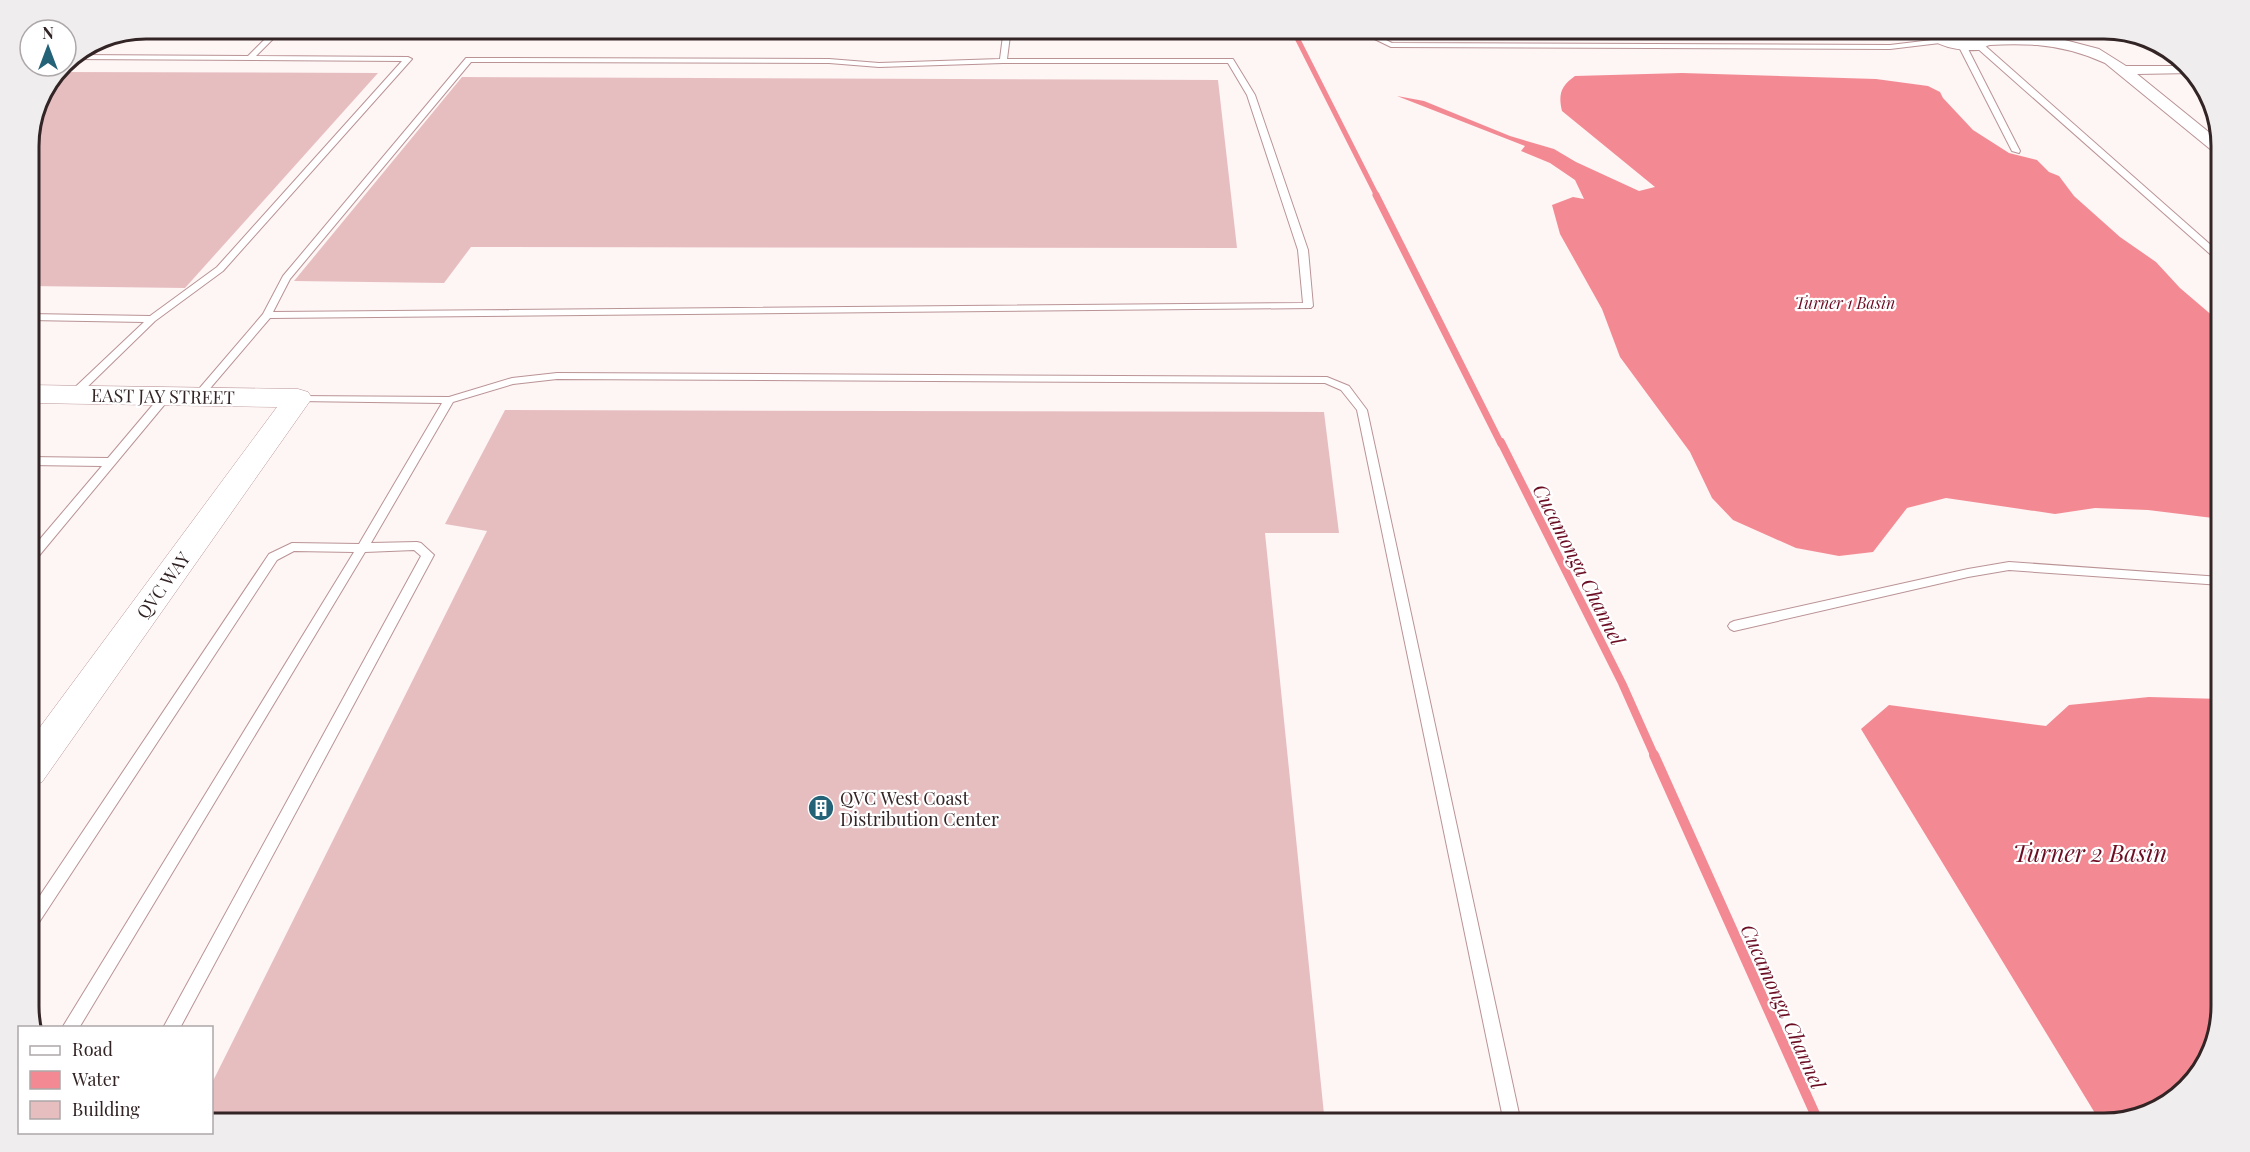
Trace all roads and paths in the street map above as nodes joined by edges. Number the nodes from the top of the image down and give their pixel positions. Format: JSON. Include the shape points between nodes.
{"nodes":[{"id":1,"x":270,"y":39,"type":"edge"},
{"id":2,"x":1006,"y":39,"type":"edge"},
{"id":3,"x":1378,"y":39,"type":"edge"},
{"id":4,"x":1940,"y":41,"type":"joint"},
{"id":5,"x":2025,"y":44,"type":"junction"},
{"id":6,"x":1962,"y":45,"type":"junction"},
{"id":7,"x":1980,"y":46,"type":"junction"},
{"id":8,"x":87,"y":57,"type":"edge"},
{"id":9,"x":250,"y":58,"type":"junction"},
{"id":10,"x":1003,"y":62,"type":"junction"},
{"id":11,"x":2122,"y":70,"type":"junction"},
{"id":12,"x":2178,"y":70,"type":"edge"},
{"id":13,"x":2211,"y":142,"type":"edge"},
{"id":14,"x":2016,"y":151,"type":"dead end"},
{"id":15,"x":2211,"y":250,"type":"edge"},
{"id":16,"x":267,"y":315,"type":"junction"},
{"id":17,"x":39,"y":317,"type":"edge"},
{"id":18,"x":152,"y":319,"type":"junction"},
{"id":19,"x":39,"y":394,"type":"edge"},
{"id":20,"x":74,"y":394,"type":"junction"},
{"id":21,"x":166,"y":396,"type":"junction"},
{"id":22,"x":197,"y":397,"type":"junction"},
{"id":23,"x":298,"y":398,"type":"junction"},
{"id":24,"x":449,"y":400,"type":"junction"},
{"id":25,"x":39,"y":461,"type":"edge"},
{"id":26,"x":112,"y":462,"type":"junction"},
{"id":27,"x":39,"y":548,"type":"edge"},
{"id":28,"x":362,"y":548,"type":"junction"},
{"id":29,"x":2211,"y":580,"type":"edge"},
{"id":30,"x":1734,"y":626,"type":"dead end"},
{"id":31,"x":39,"y":757,"type":"edge"},
{"id":32,"x":39,"y":910,"type":"edge"},
{"id":33,"x":71,"y":1026,"type":"edge"},
{"id":34,"x":172,"y":1026,"type":"edge"},
{"id":35,"x":1511,"y":1113,"type":"edge"}],
"edges":[{"from":1,"to":9,"type":"lane"},
{"from":2,"to":10,"type":"lane"},
{"from":3,"to":4,"type":"lane","via":[[1391,45],[1890,47]]},
{"from":4,"to":6,"type":"street"},
{"from":5,"to":6,"type":"street"},
{"from":5,"to":7,"type":"street"},
{"from":5,"to":11,"type":"street","via":[[2072,45],[2097,53]]},
{"from":6,"to":7,"type":"street"},
{"from":6,"to":14,"type":"lane"},
{"from":7,"to":15,"type":"lane"},
{"from":8,"to":9,"type":"lane"},
{"from":9,"to":18,"type":"lane","via":[[408,59],[220,269]]},
{"from":10,"to":16,"type":"lane","via":[[879,65],[829,61],[469,60],[286,278]]},
{"from":10,"to":16,"type":"lane","via":[[1230,61],[1251,95],[1303,250],[1308,306]]},
{"from":11,"to":12,"type":"street"},
{"from":11,"to":13,"type":"street"},
{"from":16,"to":22,"type":"lane"},
{"from":17,"to":18,"type":"lane"},
{"from":18,"to":20,"type":"lane"},
{"from":19,"to":20,"type":"street","name":"EAST JAY STREET"},
{"from":20,"to":21,"type":"street","name":"EAST JAY STREET"},
{"from":21,"to":22,"type":"street","name":"EAST JAY STREET"},
{"from":21,"to":26,"type":"lane"},
{"from":22,"to":23,"type":"street","name":"EAST JAY STREET"},
{"from":23,"to":24,"type":"lane"},
{"from":23,"to":31,"type":"street","name":"QVC WAY"},
{"from":24,"to":28,"type":"lane"},
{"from":24,"to":35,"type":"lane","via":[[512,381],[557,376],[1327,380],[1345,388],[1362,410]]},
{"from":25,"to":26,"type":"lane"},
{"from":26,"to":27,"type":"lane"},
{"from":28,"to":32,"type":"lane","via":[[292,547],[273,557]]},
{"from":28,"to":33,"type":"lane"},
{"from":28,"to":34,"type":"lane","via":[[417,546],[428,555]]},
{"from":29,"to":30,"type":"lane","via":[[2009,566]]}]}
